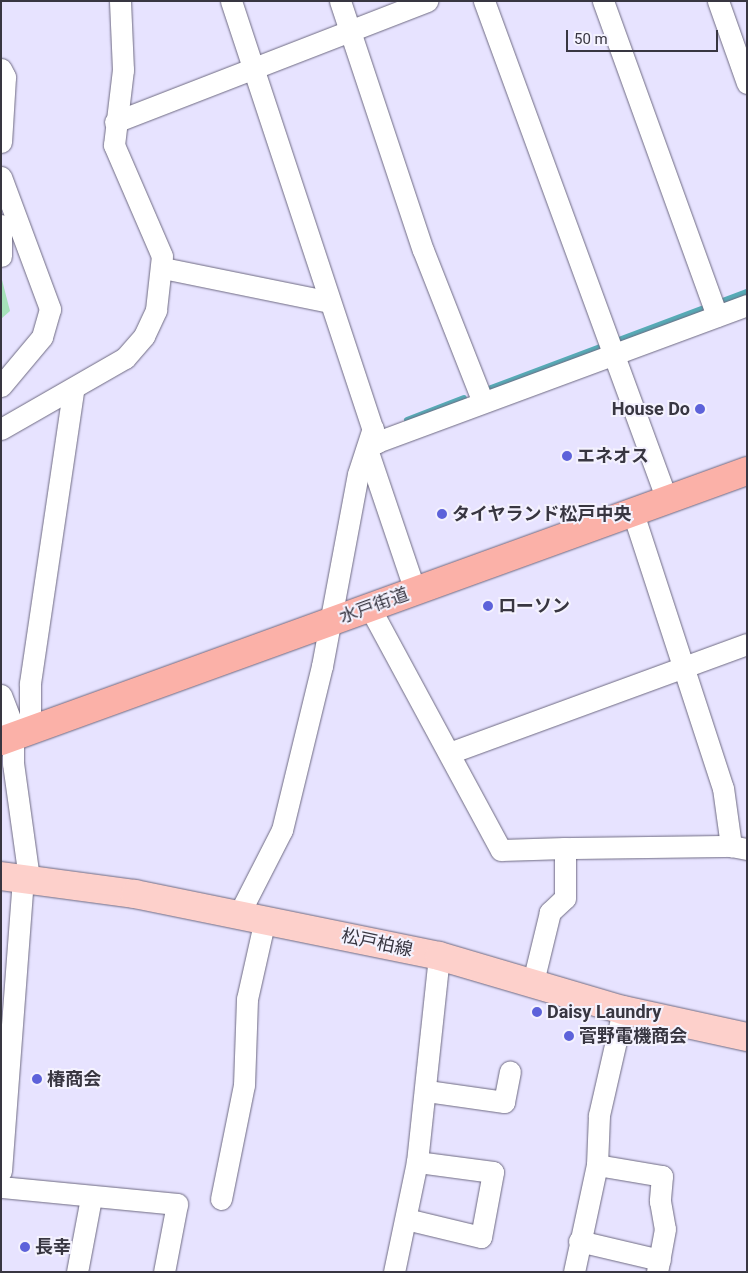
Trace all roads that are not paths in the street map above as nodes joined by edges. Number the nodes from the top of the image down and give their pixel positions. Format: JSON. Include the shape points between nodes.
{"nodes":[{"id":1,"x":120,"y":1,"type":"edge"},
{"id":2,"x":232,"y":1,"type":"edge"},
{"id":3,"x":340,"y":1,"type":"edge"},
{"id":4,"x":428,"y":1,"type":"edge"},
{"id":5,"x":484,"y":1,"type":"edge"},
{"id":6,"x":603,"y":1,"type":"edge"},
{"id":7,"x":718,"y":1,"type":"edge"},
{"id":8,"x":351,"y":32,"type":"junction"},
{"id":9,"x":1,"y":68,"type":"edge"},
{"id":10,"x":254,"y":70,"type":"junction"},
{"id":11,"x":747,"y":82,"type":"edge"},
{"id":12,"x":115,"y":122,"type":"junction"},
{"id":13,"x":1,"y":142,"type":"edge"},
{"id":14,"x":1,"y":177,"type":"edge"},
{"id":15,"x":1,"y":225,"type":"edge"},
{"id":16,"x":1,"y":256,"type":"edge"},
{"id":17,"x":162,"y":268,"type":"junction"},
{"id":18,"x":330,"y":302,"type":"junction"},
{"id":19,"x":747,"y":305,"type":"edge"},
{"id":20,"x":718,"y":316,"type":"junction"},
{"id":21,"x":613,"y":356,"type":"junction"},
{"id":22,"x":1,"y":386,"type":"edge"},
{"id":23,"x":73,"y":391,"type":"junction"},
{"id":24,"x":483,"y":402,"type":"junction"},
{"id":25,"x":373,"y":428,"type":"junction"},
{"id":26,"x":1,"y":430,"type":"edge"},
{"id":27,"x":367,"y":449,"type":"junction"},
{"id":28,"x":747,"y":471,"type":"edge"},
{"id":29,"x":667,"y":500,"type":"junction"},
{"id":30,"x":633,"y":513,"type":"junction"},
{"id":31,"x":415,"y":591,"type":"junction"},
{"id":32,"x":370,"y":608,"type":"junction"},
{"id":33,"x":329,"y":623,"type":"junction"},
{"id":34,"x":747,"y":644,"type":"edge"},
{"id":35,"x":684,"y":669,"type":"junction"},
{"id":36,"x":1,"y":695,"type":"edge"},
{"id":37,"x":14,"y":737,"type":"edge"},
{"id":38,"x":452,"y":752,"type":"junction"},
{"id":39,"x":565,"y":848,"type":"junction"},
{"id":40,"x":739,"y":848,"type":"edge"},
{"id":41,"x":18,"y":878,"type":"edge"},
{"id":42,"x":238,"y":914,"type":"junction"},
{"id":43,"x":265,"y":919,"type":"junction"},
{"id":44,"x":439,"y":956,"type":"junction"},
{"id":45,"x":534,"y":982,"type":"junction"},
{"id":46,"x":623,"y":1010,"type":"junction"},
{"id":47,"x":747,"y":1037,"type":"edge"},
{"id":48,"x":510,"y":1072,"type":"dead end"},
{"id":49,"x":427,"y":1091,"type":"junction"},
{"id":50,"x":3,"y":1114,"type":"edge"},
{"id":51,"x":417,"y":1162,"type":"junction"},
{"id":52,"x":597,"y":1165,"type":"junction"},
{"id":53,"x":1,"y":1171,"type":"edge"},
{"id":54,"x":1,"y":1187,"type":"edge"},
{"id":55,"x":91,"y":1198,"type":"junction"},
{"id":56,"x":221,"y":1199,"type":"dead end"},
{"id":57,"x":406,"y":1219,"type":"junction"},
{"id":58,"x":579,"y":1241,"type":"junction"},
{"id":59,"x":658,"y":1266,"type":"edge"},
{"id":60,"x":77,"y":1272,"type":"edge"},
{"id":61,"x":164,"y":1272,"type":"edge"},
{"id":62,"x":394,"y":1272,"type":"edge"},
{"id":63,"x":574,"y":1272,"type":"edge"}],
"edges":[{"from":1,"to":12,"type":"street","via":[[124,70]]},
{"from":2,"to":10,"type":"street"},
{"from":3,"to":8,"type":"street"},
{"from":4,"to":8,"type":"street"},
{"from":5,"to":21,"type":"street"},
{"from":6,"to":20,"type":"street"},
{"from":7,"to":11,"type":"street"},
{"from":8,"to":10,"type":"street"},
{"from":8,"to":24,"type":"street","via":[[423,250]]},
{"from":9,"to":13,"type":"street","via":[[5,77]]},
{"from":10,"to":12,"type":"street"},
{"from":10,"to":18,"type":"street"},
{"from":12,"to":17,"type":"street","via":[[116,159],[155,238]]},
{"from":14,"to":22,"type":"street","via":[[50,309],[42,337]]},
{"from":15,"to":16,"type":"street"},
{"from":17,"to":18,"type":"street"},
{"from":17,"to":23,"type":"street","via":[[156,310],[144,336],[124,358]]},
{"from":18,"to":25,"type":"street"},
{"from":19,"to":20,"type":"street"},
{"from":20,"to":21,"type":"street"},
{"from":21,"to":24,"type":"street"},
{"from":21,"to":29,"type":"street"},
{"from":23,"to":26,"type":"street"},
{"from":23,"to":37,"type":"street","via":[[30,683]]},
{"from":24,"to":25,"type":"street","via":[[377,442]]},
{"from":25,"to":27,"type":"street"},
{"from":27,"to":31,"type":"street"},
{"from":27,"to":33,"type":"street","via":[[358,474]]},
{"from":28,"to":29,"type":"highway","name":"水戸街道"},
{"from":29,"to":30,"type":"highway","name":"水戸街道"},
{"from":30,"to":31,"type":"highway","name":"水戸街道"},
{"from":30,"to":35,"type":"street"},
{"from":31,"to":32,"type":"highway","name":"水戸街道"},
{"from":32,"to":33,"type":"highway","name":"水戸街道"},
{"from":32,"to":38,"type":"street"},
{"from":33,"to":37,"type":"highway","name":"水戸街道"},
{"from":33,"to":42,"type":"street","via":[[282,830]]},
{"from":34,"to":35,"type":"street"},
{"from":35,"to":38,"type":"street"},
{"from":35,"to":40,"type":"street"},
{"from":36,"to":37,"type":"street","via":[[10,715]]},
{"from":37,"to":41,"type":"street"},
{"from":38,"to":39,"type":"street","via":[[502,850]]},
{"from":39,"to":40,"type":"street"},
{"from":39,"to":45,"type":"street","via":[[565,898],[550,912]]},
{"from":41,"to":42,"type":"main road","name":"松戸柏線"},
{"from":41,"to":50,"type":"street"},
{"from":42,"to":43,"type":"main road","name":"松戸柏線"},
{"from":43,"to":44,"type":"main road","name":"松戸柏線"},
{"from":43,"to":56,"type":"street","via":[[247,999],[244,1085]]},
{"from":44,"to":45,"type":"main road","name":"松戸柏線"},
{"from":44,"to":49,"type":"street"},
{"from":45,"to":46,"type":"main road","name":"松戸柏線"},
{"from":46,"to":47,"type":"main road","name":"松戸柏線"},
{"from":46,"to":52,"type":"street","via":[[599,1115]]},
{"from":48,"to":49,"type":"street","via":[[504,1102]]},
{"from":49,"to":51,"type":"street"},
{"from":50,"to":53,"type":"street"},
{"from":51,"to":57,"type":"street"},
{"from":51,"to":57,"type":"street","via":[[493,1172],[481,1238]]},
{"from":52,"to":58,"type":"street"},
{"from":52,"to":59,"type":"street","via":[[662,1176],[660,1202],[665,1229]]},
{"from":54,"to":55,"type":"street"},
{"from":55,"to":60,"type":"street"},
{"from":55,"to":61,"type":"street","via":[[177,1204]]},
{"from":57,"to":62,"type":"street"},
{"from":58,"to":59,"type":"street"},
{"from":58,"to":63,"type":"street"}]}
